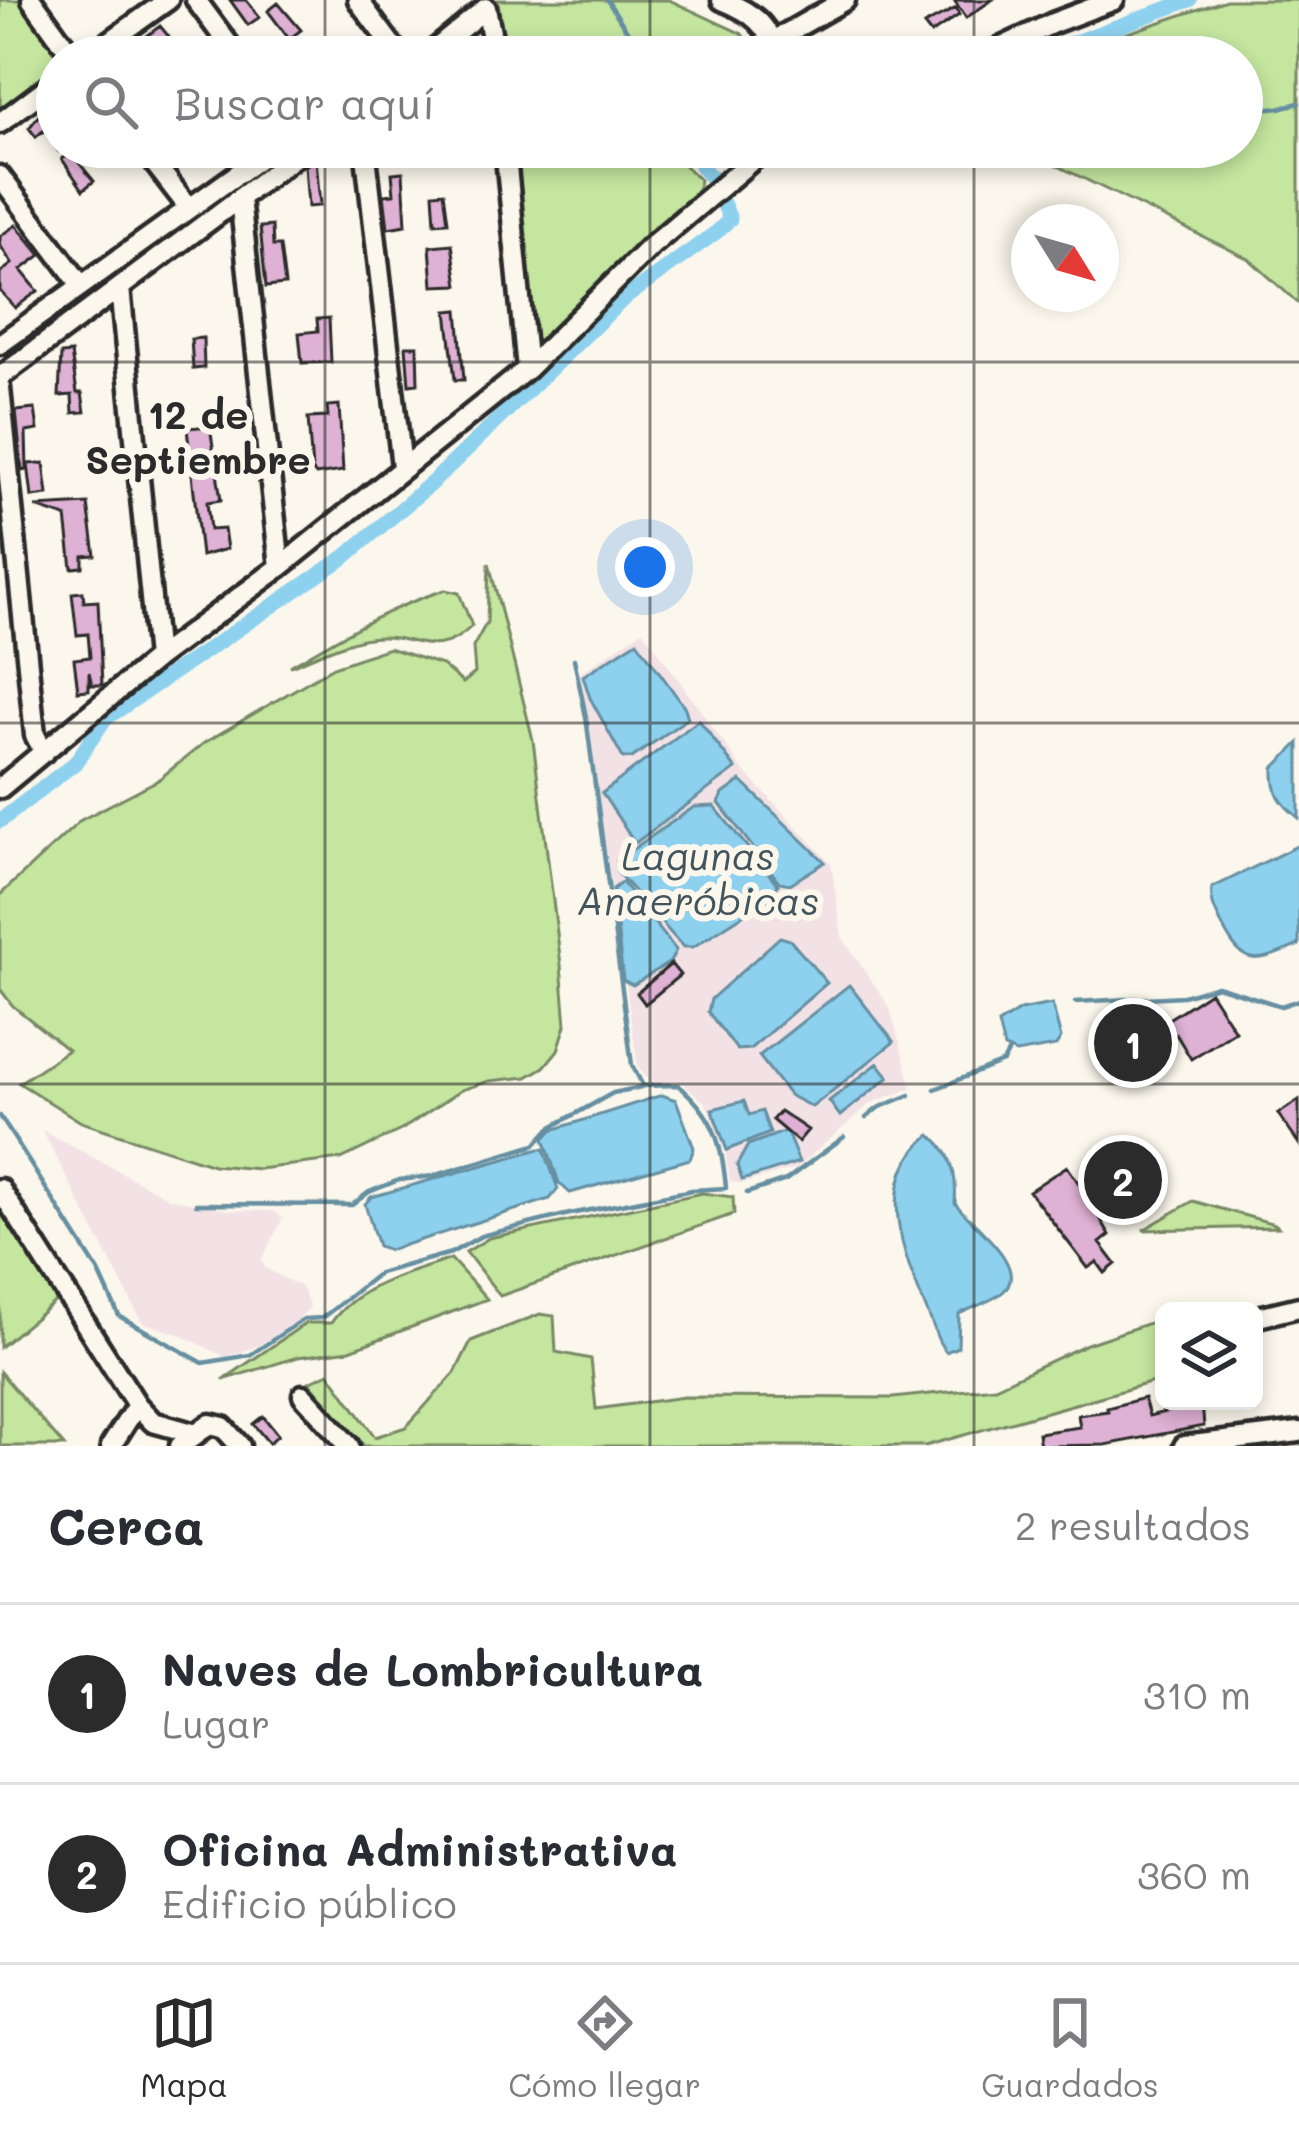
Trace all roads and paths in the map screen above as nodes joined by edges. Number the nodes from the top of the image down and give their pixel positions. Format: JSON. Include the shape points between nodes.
{"nodes":[{"id":1,"x":32,"y":0,"type":"edge"},
{"id":2,"x":168,"y":0,"type":"edge"},
{"id":3,"x":196,"y":0,"type":"edge"},
{"id":4,"x":358,"y":0,"type":"edge"},
{"id":5,"x":722,"y":0,"type":"edge"},
{"id":6,"x":845,"y":0,"type":"edge"},
{"id":7,"x":1114,"y":0,"type":"edge"},
{"id":8,"x":58,"y":36,"type":"edge"},
{"id":9,"x":117,"y":36,"type":"edge"},
{"id":10,"x":223,"y":36,"type":"edge"},
{"id":11,"x":384,"y":36,"type":"edge"},
{"id":12,"x":452,"y":36,"type":"edge"},
{"id":13,"x":492,"y":36,"type":"edge"},
{"id":14,"x":766,"y":36,"type":"edge"},
{"id":15,"x":792,"y":36,"type":"edge"},
{"id":16,"x":1024,"y":36,"type":"edge"},
{"id":17,"x":36,"y":96,"type":"edge"},
{"id":18,"x":0,"y":123,"type":"edge"},
{"id":19,"x":158,"y":168,"type":"edge"},
{"id":20,"x":245,"y":168,"type":"edge"},
{"id":21,"x":280,"y":168,"type":"edge"},
{"id":22,"x":367,"y":168,"type":"edge"},
{"id":23,"x":507,"y":168,"type":"edge"},
{"id":24,"x":743,"y":168,"type":"edge"},
{"id":25,"x":0,"y":176,"type":"edge"},
{"id":26,"x":240,"y":198,"type":"junction"},
{"id":27,"x":189,"y":208,"type":"junction"},
{"id":28,"x":81,"y":285,"type":"junction"},
{"id":29,"x":120,"y":288,"type":"junction"},
{"id":30,"x":0,"y":344,"type":"edge"},
{"id":31,"x":527,"y":369,"type":"junction"},
{"id":32,"x":0,"y":377,"type":"edge"},
{"id":33,"x":0,"y":388,"type":"edge"},
{"id":34,"x":401,"y":467,"type":"junction"},
{"id":35,"x":280,"y":567,"type":"junction"},
{"id":36,"x":158,"y":658,"type":"junction"},
{"id":37,"x":44,"y":752,"type":"junction"},
{"id":38,"x":0,"y":788,"type":"edge"},
{"id":39,"x":0,"y":1189,"type":"edge"},
{"id":40,"x":1299,"y":1307,"type":"edge"},
{"id":41,"x":1263,"y":1316,"type":"edge"},
{"id":42,"x":303,"y":1394,"type":"dead end"},
{"id":43,"x":137,"y":1405,"type":"junction"},
{"id":44,"x":1299,"y":1432,"type":"edge"},
{"id":45,"x":188,"y":1440,"type":"edge"},
{"id":46,"x":110,"y":1446,"type":"edge"},
{"id":47,"x":240,"y":1446,"type":"edge"},
{"id":48,"x":349,"y":1446,"type":"edge"},
{"id":49,"x":1184,"y":1446,"type":"edge"}],
"edges":[{"from":1,"to":8,"type":"street"},
{"from":2,"to":9,"type":"street"},
{"from":3,"to":10,"type":"street"},
{"from":4,"to":11,"type":"street"},
{"from":5,"to":14,"type":"street","via":[[756,17]]},
{"from":6,"to":15,"type":"street"},
{"from":7,"to":16,"type":"street"},
{"from":12,"to":13,"type":"street","via":[[486,8]]},
{"from":17,"to":18,"type":"street"},
{"from":19,"to":27,"type":"street"},
{"from":20,"to":27,"type":"street"},
{"from":21,"to":26,"type":"street"},
{"from":22,"to":34,"type":"street"},
{"from":23,"to":31,"type":"street"},
{"from":24,"to":31,"type":"street"},
{"from":25,"to":28,"type":"street"},
{"from":26,"to":29,"type":"street"},
{"from":26,"to":35,"type":"street"},
{"from":27,"to":28,"type":"street"},
{"from":28,"to":30,"type":"street"},
{"from":29,"to":32,"type":"street"},
{"from":29,"to":36,"type":"street"},
{"from":31,"to":34,"type":"street"},
{"from":33,"to":37,"type":"street","via":[[34,735]]},
{"from":34,"to":35,"type":"street"},
{"from":35,"to":36,"type":"street"},
{"from":36,"to":37,"type":"street"},
{"from":37,"to":38,"type":"street"},
{"from":39,"to":43,"type":"street"},
{"from":40,"to":41,"type":"street"},
{"from":42,"to":48,"type":"street"},
{"from":43,"to":45,"type":"street"},
{"from":43,"to":46,"type":"street"},
{"from":44,"to":49,"type":"street"},
{"from":45,"to":47,"type":"street","via":[[210,1424]]}]}
